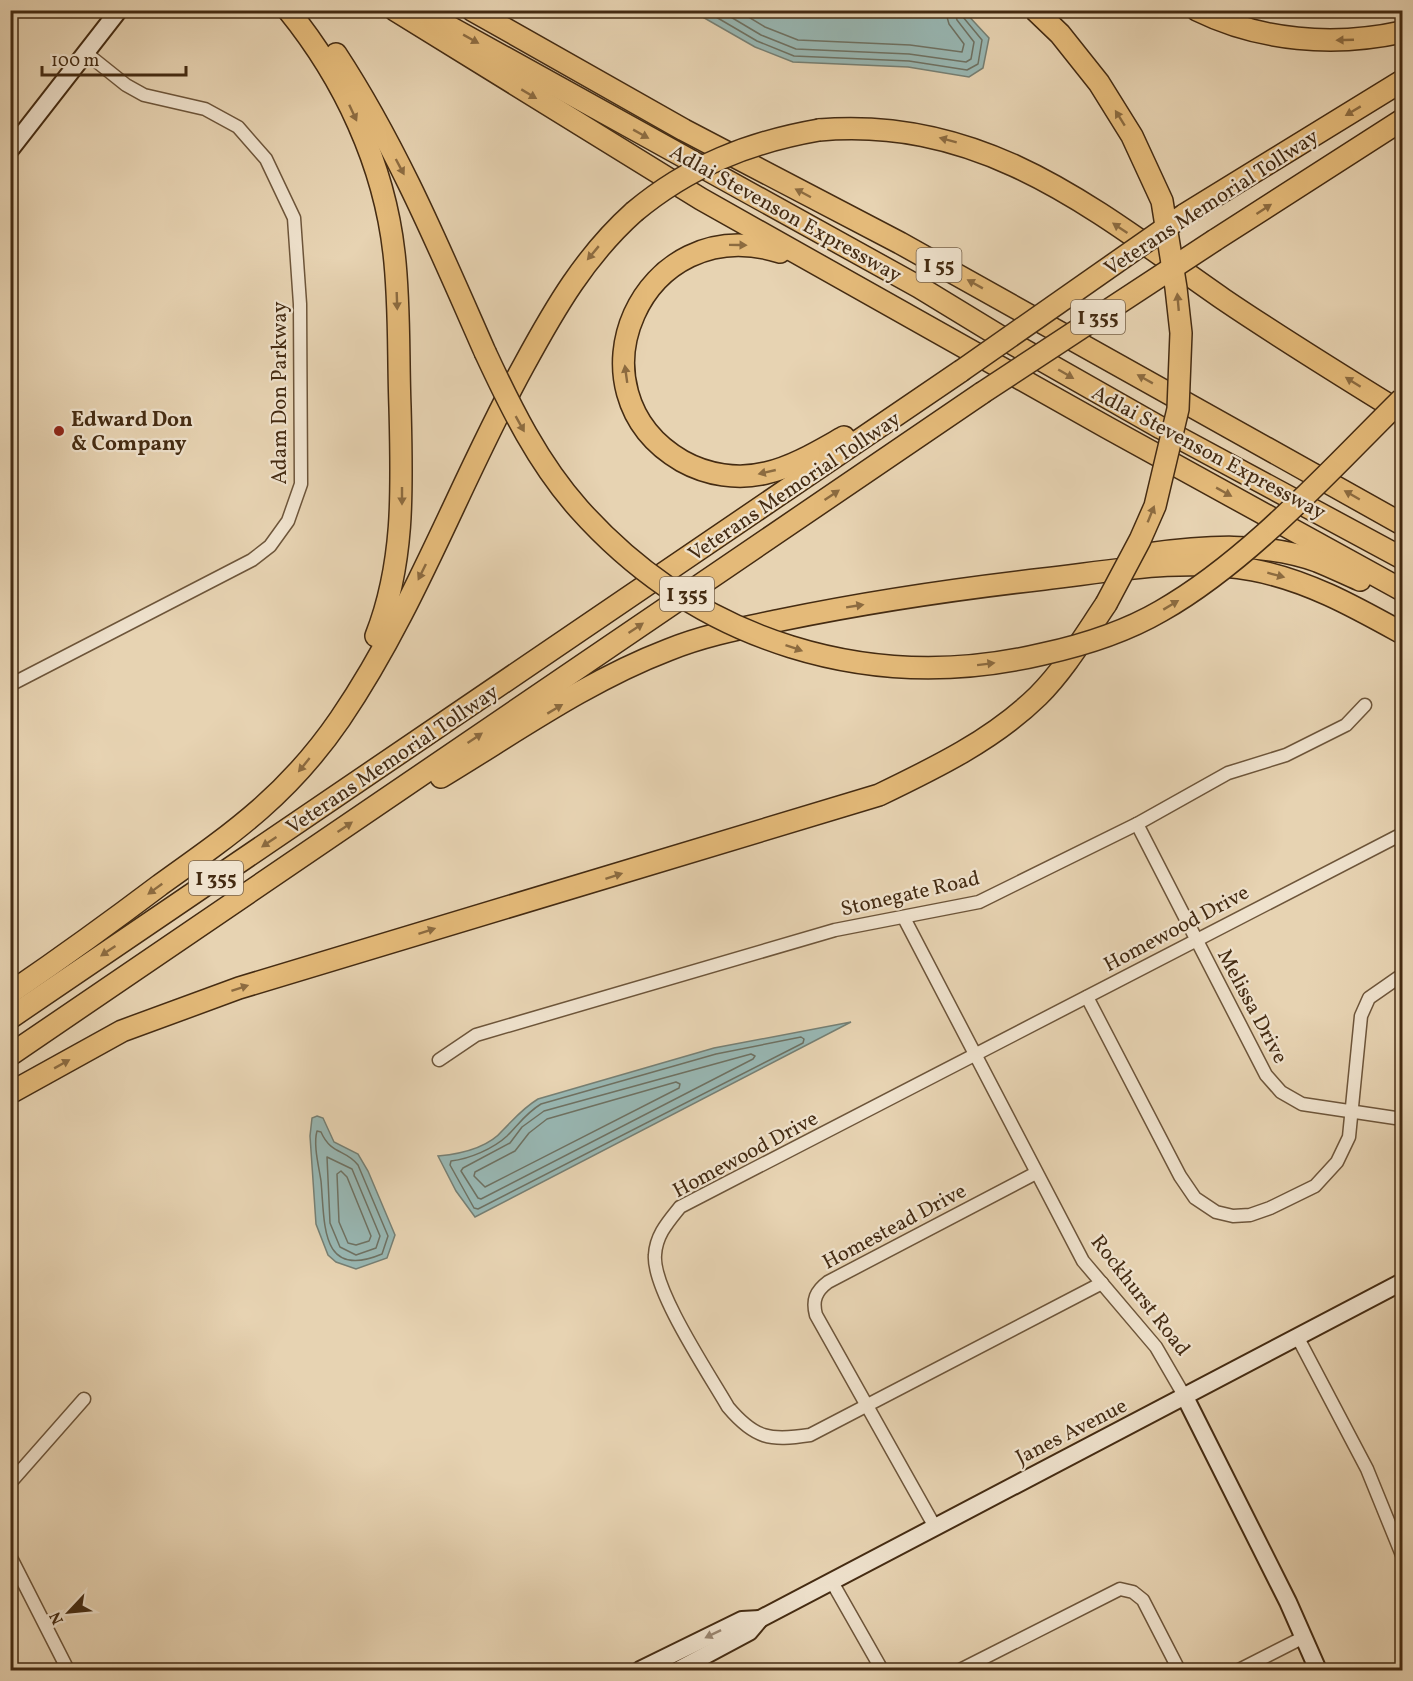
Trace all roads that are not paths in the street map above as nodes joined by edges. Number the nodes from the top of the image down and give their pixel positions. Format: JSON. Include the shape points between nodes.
{"nodes":[{"id":1,"x":119,"y":10,"type":"edge"},
{"id":2,"x":288,"y":10,"type":"edge"},
{"id":3,"x":303,"y":10,"type":"edge"},
{"id":4,"x":395,"y":10,"type":"edge"},
{"id":5,"x":419,"y":10,"type":"edge"},
{"id":6,"x":472,"y":10,"type":"edge"},
{"id":7,"x":1035,"y":10,"type":"edge"},
{"id":8,"x":1197,"y":10,"type":"edge"},
{"id":9,"x":1402,"y":32,"type":"edge"},
{"id":10,"x":86,"y":53,"type":"junction"},
{"id":11,"x":1402,"y":81,"type":"edge"},
{"id":12,"x":1402,"y":120,"type":"edge"},
{"id":13,"x":10,"y":150,"type":"edge"},
{"id":14,"x":917,"y":319,"type":"junction"},
{"id":15,"x":955,"y":376,"type":"junction"},
{"id":16,"x":1402,"y":399,"type":"edge"},
{"id":17,"x":1402,"y":413,"type":"edge"},
{"id":18,"x":1402,"y":524,"type":"edge"},
{"id":19,"x":1402,"y":558,"type":"edge"},
{"id":20,"x":988,"y":585,"type":"junction"},
{"id":21,"x":1402,"y":590,"type":"edge"},
{"id":22,"x":1402,"y":599,"type":"edge"},
{"id":23,"x":1402,"y":633,"type":"edge"},
{"id":24,"x":10,"y":685,"type":"edge"},
{"id":25,"x":1365,"y":705,"type":"dead end"},
{"id":26,"x":340,"y":719,"type":"junction"},
{"id":27,"x":392,"y":795,"type":"junction"},
{"id":28,"x":1137,"y":824,"type":"junction"},
{"id":29,"x":1402,"y":834,"type":"edge"},
{"id":30,"x":904,"y":918,"type":"junction"},
{"id":31,"x":1195,"y":939,"type":"junction"},
{"id":32,"x":1402,"y":975,"type":"edge"},
{"id":33,"x":10,"y":993,"type":"edge"},
{"id":34,"x":1087,"y":997,"type":"junction"},
{"id":35,"x":10,"y":1018,"type":"edge"},
{"id":36,"x":10,"y":1055,"type":"edge"},
{"id":37,"x":975,"y":1055,"type":"junction"},
{"id":38,"x":439,"y":1060,"type":"dead end"},
{"id":39,"x":10,"y":1093,"type":"edge"},
{"id":40,"x":1351,"y":1110,"type":"junction"},
{"id":41,"x":1402,"y":1119,"type":"edge"},
{"id":42,"x":1036,"y":1173,"type":"junction"},
{"id":43,"x":1102,"y":1283,"type":"junction"},
{"id":44,"x":1402,"y":1284,"type":"edge"},
{"id":45,"x":1298,"y":1338,"type":"junction"},
{"id":46,"x":1185,"y":1397,"type":"junction"},
{"id":47,"x":84,"y":1399,"type":"dead end"},
{"id":48,"x":867,"y":1405,"type":"junction"},
{"id":49,"x":10,"y":1482,"type":"edge"},
{"id":50,"x":935,"y":1527,"type":"junction"},
{"id":51,"x":1402,"y":1555,"type":"edge"},
{"id":52,"x":10,"y":1556,"type":"edge"},
{"id":53,"x":832,"y":1582,"type":"junction"},
{"id":54,"x":760,"y":1619,"type":"junction"},
{"id":55,"x":1304,"y":1637,"type":"junction"},
{"id":56,"x":68,"y":1671,"type":"edge"},
{"id":57,"x":640,"y":1671,"type":"edge"},
{"id":58,"x":678,"y":1671,"type":"edge"},
{"id":59,"x":882,"y":1671,"type":"edge"},
{"id":60,"x":960,"y":1671,"type":"edge"},
{"id":61,"x":1179,"y":1671,"type":"edge"},
{"id":62,"x":1239,"y":1671,"type":"edge"},
{"id":63,"x":1317,"y":1671,"type":"edge"}],
"edges":[{"from":1,"to":10,"type":"street"},
{"from":2,"to":26,"type":"highway","one_way":true,"via":[[324,59],[360,128],[385,203],[396,276],[400,537],[383,619]]},
{"from":3,"to":16,"type":"highway","one_way":true,"bridge":true,"via":[[335,52],[371,111],[421,205],[522,428],[565,492],[608,539],[652,576],[711,613],[764,638],[835,659],[917,669],[1026,658],[1100,638],[1195,591],[1240,555]]},
{"from":4,"to":14,"type":"highway","one_way":true,"via":[[701,199]]},
{"from":5,"to":19,"type":"highway","name":"Adlai Stevenson Expressway","number":"I 55","one_way":true,"via":[[919,287],[1161,428]]},
{"from":18,"to":6,"type":"highway","name":"Adlai Stevenson Expressway","number":"I 55","one_way":true,"via":[[900,243],[684,130]]},
{"from":39,"to":7,"type":"highway","one_way":true,"bridge":true,"via":[[122,1031],[239,988],[879,795],[965,750],[1038,696],[1106,604],[1155,506],[1178,409],[1180,333],[1162,201],[1132,136],[1099,83]]},
{"from":9,"to":8,"type":"highway","one_way":true,"via":[[1365,39],[1293,39],[1246,28]]},
{"from":10,"to":13,"type":"street"},
{"from":10,"to":24,"type":"street","name":"Adam Don Parkway","via":[[144,95],[205,109],[238,127],[266,159],[288,201],[297,230],[300,283],[301,484],[288,521],[270,546],[252,560]]},
{"from":11,"to":15,"type":"highway","name":"Veterans Memorial Tollway","number":"I 355","one_way":true,"bridge":true,"via":[[1184,214]]},
{"from":27,"to":12,"type":"highway","name":"Veterans Memorial Tollway","number":"I 355","one_way":true,"bridge":true,"via":[[982,393]]},
{"from":15,"to":14,"type":"highway","one_way":true,"via":[[917,393],[806,457],[764,474],[748,475],[705,471],[673,455],[644,425],[629,394],[625,345],[638,305],[669,269],[682,259],[713,247],[760,246],[782,253]]},
{"from":14,"to":21,"type":"highway","one_way":true},
{"from":15,"to":35,"type":"highway","name":"Veterans Memorial Tollway","number":"I 355","one_way":true},
{"from":17,"to":26,"type":"highway","one_way":true,"bridge":true,"via":[[1270,331],[1079,200],[997,157],[949,140],[868,127],[819,130],[755,144],[679,179],[634,212],[590,256],[552,313],[501,405],[384,645]]},
{"from":20,"to":22,"type":"highway","via":[[1105,560],[1181,549],[1237,547],[1283,552],[1317,561]]},
{"from":20,"to":23,"type":"highway","one_way":true,"via":[[1165,564],[1208,564],[1252,570],[1308,585]]},
{"from":27,"to":20,"type":"highway","one_way":true,"via":[[434,781],[609,676],[670,649],[711,635],[826,610]]},
{"from":25,"to":28,"type":"street","name":"Stonegate Road","via":[[1346,725],[1286,755],[1228,773]]},
{"from":26,"to":33,"type":"highway","one_way":true,"via":[[269,804]]},
{"from":36,"to":27,"type":"highway","name":"Veterans Memorial Tollway","number":"I 355","one_way":true},
{"from":28,"to":30,"type":"street","name":"Stonegate Road","via":[[979,902]]},
{"from":28,"to":31,"type":"street","name":"Melissa Drive"},
{"from":29,"to":31,"type":"street","name":"Homewood Drive"},
{"from":30,"to":37,"type":"street","name":"Rockhurst Road"},
{"from":30,"to":38,"type":"street","name":"Stonegate Road","via":[[835,930],[476,1035]]},
{"from":31,"to":34,"type":"street","name":"Homewood Drive"},
{"from":31,"to":40,"type":"street","name":"Melissa Drive","via":[[1273,1083],[1302,1104]]},
{"from":32,"to":40,"type":"street","via":[[1369,998],[1361,1016]]},
{"from":34,"to":37,"type":"street","name":"Homewood Drive"},
{"from":34,"to":40,"type":"street","via":[[1180,1176],[1195,1198],[1216,1212],[1250,1215],[1315,1186],[1336,1162],[1349,1137]]},
{"from":37,"to":42,"type":"street","name":"Rockhurst Road"},
{"from":37,"to":48,"type":"street","name":"Homewood Drive","via":[[680,1207],[659,1234],[654,1256],[660,1284],[728,1407],[742,1423],[758,1434],[779,1439],[810,1435]]},
{"from":40,"to":41,"type":"street","name":"Melissa Drive"},
{"from":42,"to":43,"type":"street","name":"Rockhurst Road","via":[[1083,1262]]},
{"from":42,"to":48,"type":"street","name":"Homestead Drive","via":[[821,1287],[814,1302],[816,1315]]},
{"from":43,"to":46,"type":"street","name":"Rockhurst Road","via":[[1156,1347]]},
{"from":43,"to":48,"type":"street","name":"Homewood Drive"},
{"from":44,"to":45,"type":"street","name":"Janes Avenue"},
{"from":45,"to":46,"type":"street","name":"Janes Avenue"},
{"from":45,"to":51,"type":"street","via":[[1367,1469]]},
{"from":46,"to":50,"type":"street","name":"Janes Avenue"},
{"from":46,"to":55,"type":"street","name":"Rockhurst Road"},
{"from":47,"to":49,"type":"street"},
{"from":48,"to":50,"type":"street","name":"Homestead Drive"},
{"from":50,"to":53,"type":"street","name":"Janes Avenue"},
{"from":52,"to":56,"type":"street"},
{"from":53,"to":54,"type":"street","name":"Janes Avenue"},
{"from":53,"to":59,"type":"street"},
{"from":54,"to":57,"type":"street","name":"Janes Avenue","one_way":true,"via":[[742,1620]]},
{"from":54,"to":58,"type":"street","name":"Janes Avenue","via":[[749,1632]]},
{"from":55,"to":62,"type":"street"},
{"from":55,"to":63,"type":"street","name":"Rockhurst Road"},
{"from":60,"to":61,"type":"street","via":[[1120,1589],[1134,1592],[1143,1600]]}]}
